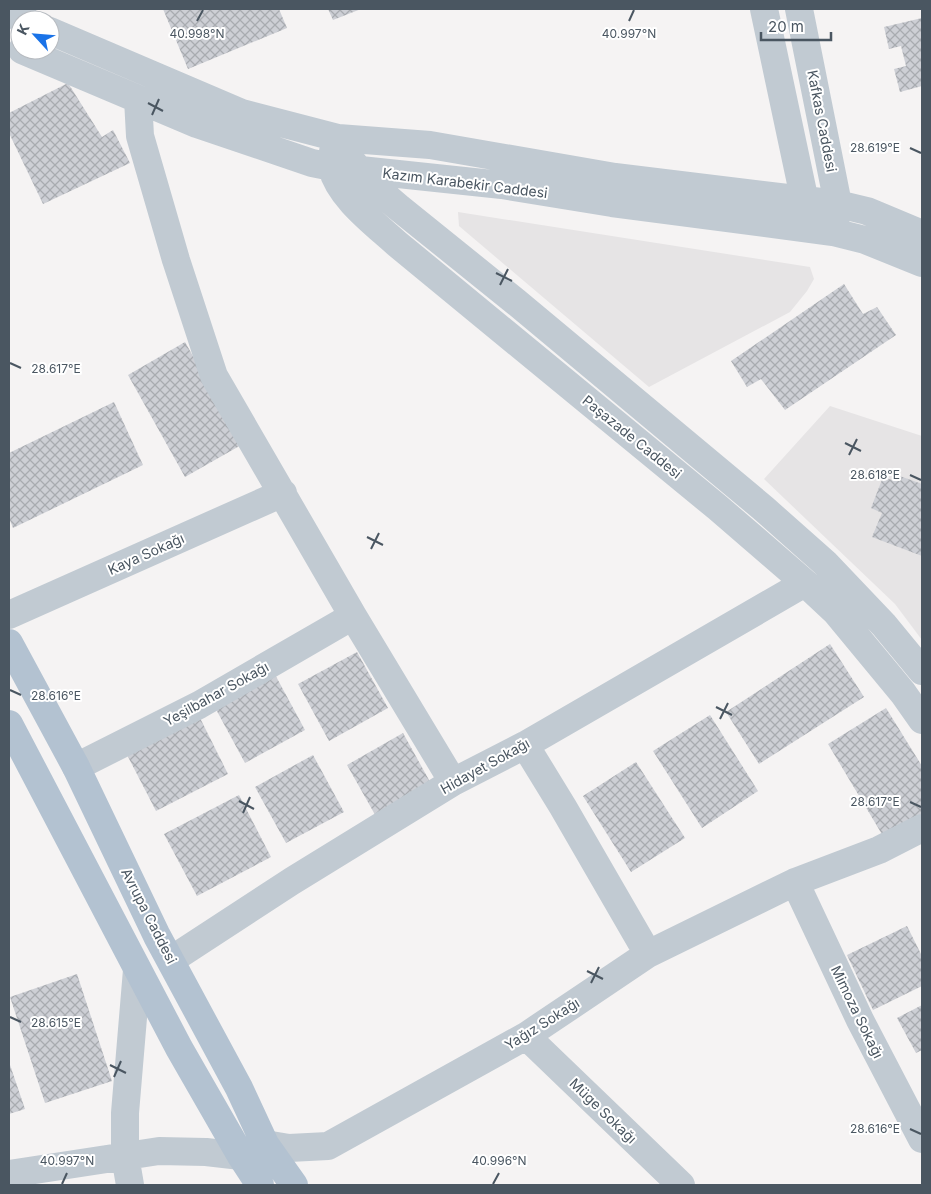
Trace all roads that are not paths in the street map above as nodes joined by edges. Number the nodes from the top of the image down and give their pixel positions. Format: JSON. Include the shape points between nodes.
{"nodes":[{"id":1,"x":764,"y":9,"type":"edge"},
{"id":2,"x":799,"y":9,"type":"edge"},
{"id":3,"x":60,"y":35,"type":"edge"},
{"id":4,"x":45,"y":60,"type":"edge"},
{"id":5,"x":138,"y":99,"type":"junction"},
{"id":6,"x":338,"y":138,"type":"junction"},
{"id":7,"x":332,"y":167,"type":"junction"},
{"id":8,"x":359,"y":170,"type":"junction"},
{"id":9,"x":805,"y":199,"type":"junction"},
{"id":10,"x":838,"y":204,"type":"junction"},
{"id":11,"x":821,"y":231,"type":"junction"},
{"id":12,"x":922,"y":234,"type":"edge"},
{"id":13,"x":922,"y":263,"type":"edge"},
{"id":14,"x":283,"y":493,"type":"junction"},
{"id":15,"x":805,"y":582,"type":"junction"},
{"id":16,"x":9,"y":615,"type":"edge"},
{"id":17,"x":353,"y":616,"type":"junction"},
{"id":18,"x":9,"y":644,"type":"edge"},
{"id":19,"x":922,"y":671,"type":"edge"},
{"id":20,"x":922,"y":720,"type":"edge"},
{"id":21,"x":9,"y":724,"type":"edge"},
{"id":22,"x":525,"y":745,"type":"junction"},
{"id":23,"x":76,"y":767,"type":"junction"},
{"id":24,"x":453,"y":782,"type":"junction"},
{"id":25,"x":922,"y":828,"type":"edge"},
{"id":26,"x":795,"y":882,"type":"junction"},
{"id":27,"x":648,"y":954,"type":"junction"},
{"id":28,"x":170,"y":960,"type":"junction"},
{"id":29,"x":137,"y":970,"type":"junction"},
{"id":30,"x":526,"y":1036,"type":"junction"},
{"id":31,"x":922,"y":1139,"type":"edge"},
{"id":32,"x":266,"y":1144,"type":"junction"},
{"id":33,"x":125,"y":1156,"type":"junction"},
{"id":34,"x":241,"y":1156,"type":"junction"},
{"id":35,"x":9,"y":1174,"type":"edge"},
{"id":36,"x":115,"y":1185,"type":"edge"},
{"id":37,"x":130,"y":1185,"type":"edge"},
{"id":38,"x":260,"y":1185,"type":"edge"},
{"id":39,"x":294,"y":1185,"type":"edge"},
{"id":40,"x":681,"y":1185,"type":"edge"}],
"edges":[{"from":1,"to":9,"type":"street"},
{"from":2,"to":10,"type":"street","name":"Kafkas Caddesi"},
{"from":3,"to":6,"type":"street","via":[[242,113]]},
{"from":4,"to":5,"type":"street","name":"Kazım Karabekir Caddesi"},
{"from":5,"to":7,"type":"street","name":"Kazım Karabekir Caddesi","via":[[248,142]]},
{"from":5,"to":14,"type":"street","via":[[140,136],[214,376]]},
{"from":6,"to":7,"type":"street"},
{"from":6,"to":8,"type":"street","name":"Paşazade Caddesi"},
{"from":6,"to":9,"type":"street","via":[[430,145],[615,177]]},
{"from":7,"to":8,"type":"street","name":"Kazım Karabekir Caddesi"},
{"from":7,"to":15,"type":"street","name":"Paşazade Caddesi","via":[[351,202],[396,243]]},
{"from":8,"to":11,"type":"street","name":"Kazım Karabekir Caddesi","via":[[502,185]]},
{"from":8,"to":19,"type":"street","name":"Paşazade Caddesi","via":[[398,207],[516,302],[825,563]]},
{"from":9,"to":10,"type":"street"},
{"from":9,"to":11,"type":"street"},
{"from":10,"to":11,"type":"street","name":"Kafkas Caddesi"},
{"from":10,"to":12,"type":"street"},
{"from":11,"to":13,"type":"street","name":"Kazım Karabekir Caddesi","via":[[865,240]]},
{"from":14,"to":16,"type":"street","name":"Kaya Sokağı"},
{"from":14,"to":17,"type":"street"},
{"from":15,"to":20,"type":"street","name":"Paşazade Caddesi","via":[[836,612]]},
{"from":15,"to":22,"type":"street","name":"Hidayet Sokağı"},
{"from":17,"to":23,"type":"street","name":"Yeşilbahar Sokağı","via":[[198,705]]},
{"from":17,"to":24,"type":"street"},
{"from":18,"to":23,"type":"main road","name":"Avrupa Caddesi"},
{"from":21,"to":29,"type":"main road"},
{"from":22,"to":24,"type":"street","name":"Hidayet Sokağı"},
{"from":22,"to":27,"type":"street"},
{"from":23,"to":28,"type":"main road","name":"Avrupa Caddesi"},
{"from":24,"to":28,"type":"street","name":"Hidayet Sokağı"},
{"from":25,"to":26,"type":"street","name":"Yağız Sokağı","via":[[878,850]]},
{"from":26,"to":27,"type":"street","name":"Yağız Sokağı"},
{"from":26,"to":31,"type":"street","name":"Mimoza Sokağı","via":[[860,1020]]},
{"from":27,"to":30,"type":"street","name":"Yağız Sokağı"},
{"from":28,"to":32,"type":"main road","name":"Avrupa Caddesi"},
{"from":29,"to":33,"type":"street"},
{"from":29,"to":34,"type":"main road"},
{"from":30,"to":32,"type":"street","name":"Yağız Sokağı","via":[[328,1146],[290,1148]]},
{"from":30,"to":40,"type":"street","name":"Müge Sokağı"},
{"from":32,"to":34,"type":"main road"},
{"from":32,"to":39,"type":"main road","name":"Avrupa Caddesi"},
{"from":33,"to":34,"type":"street","via":[[159,1151]]},
{"from":33,"to":35,"type":"street"},
{"from":33,"to":36,"type":"street"},
{"from":33,"to":37,"type":"street"},
{"from":34,"to":38,"type":"main road"}]}
